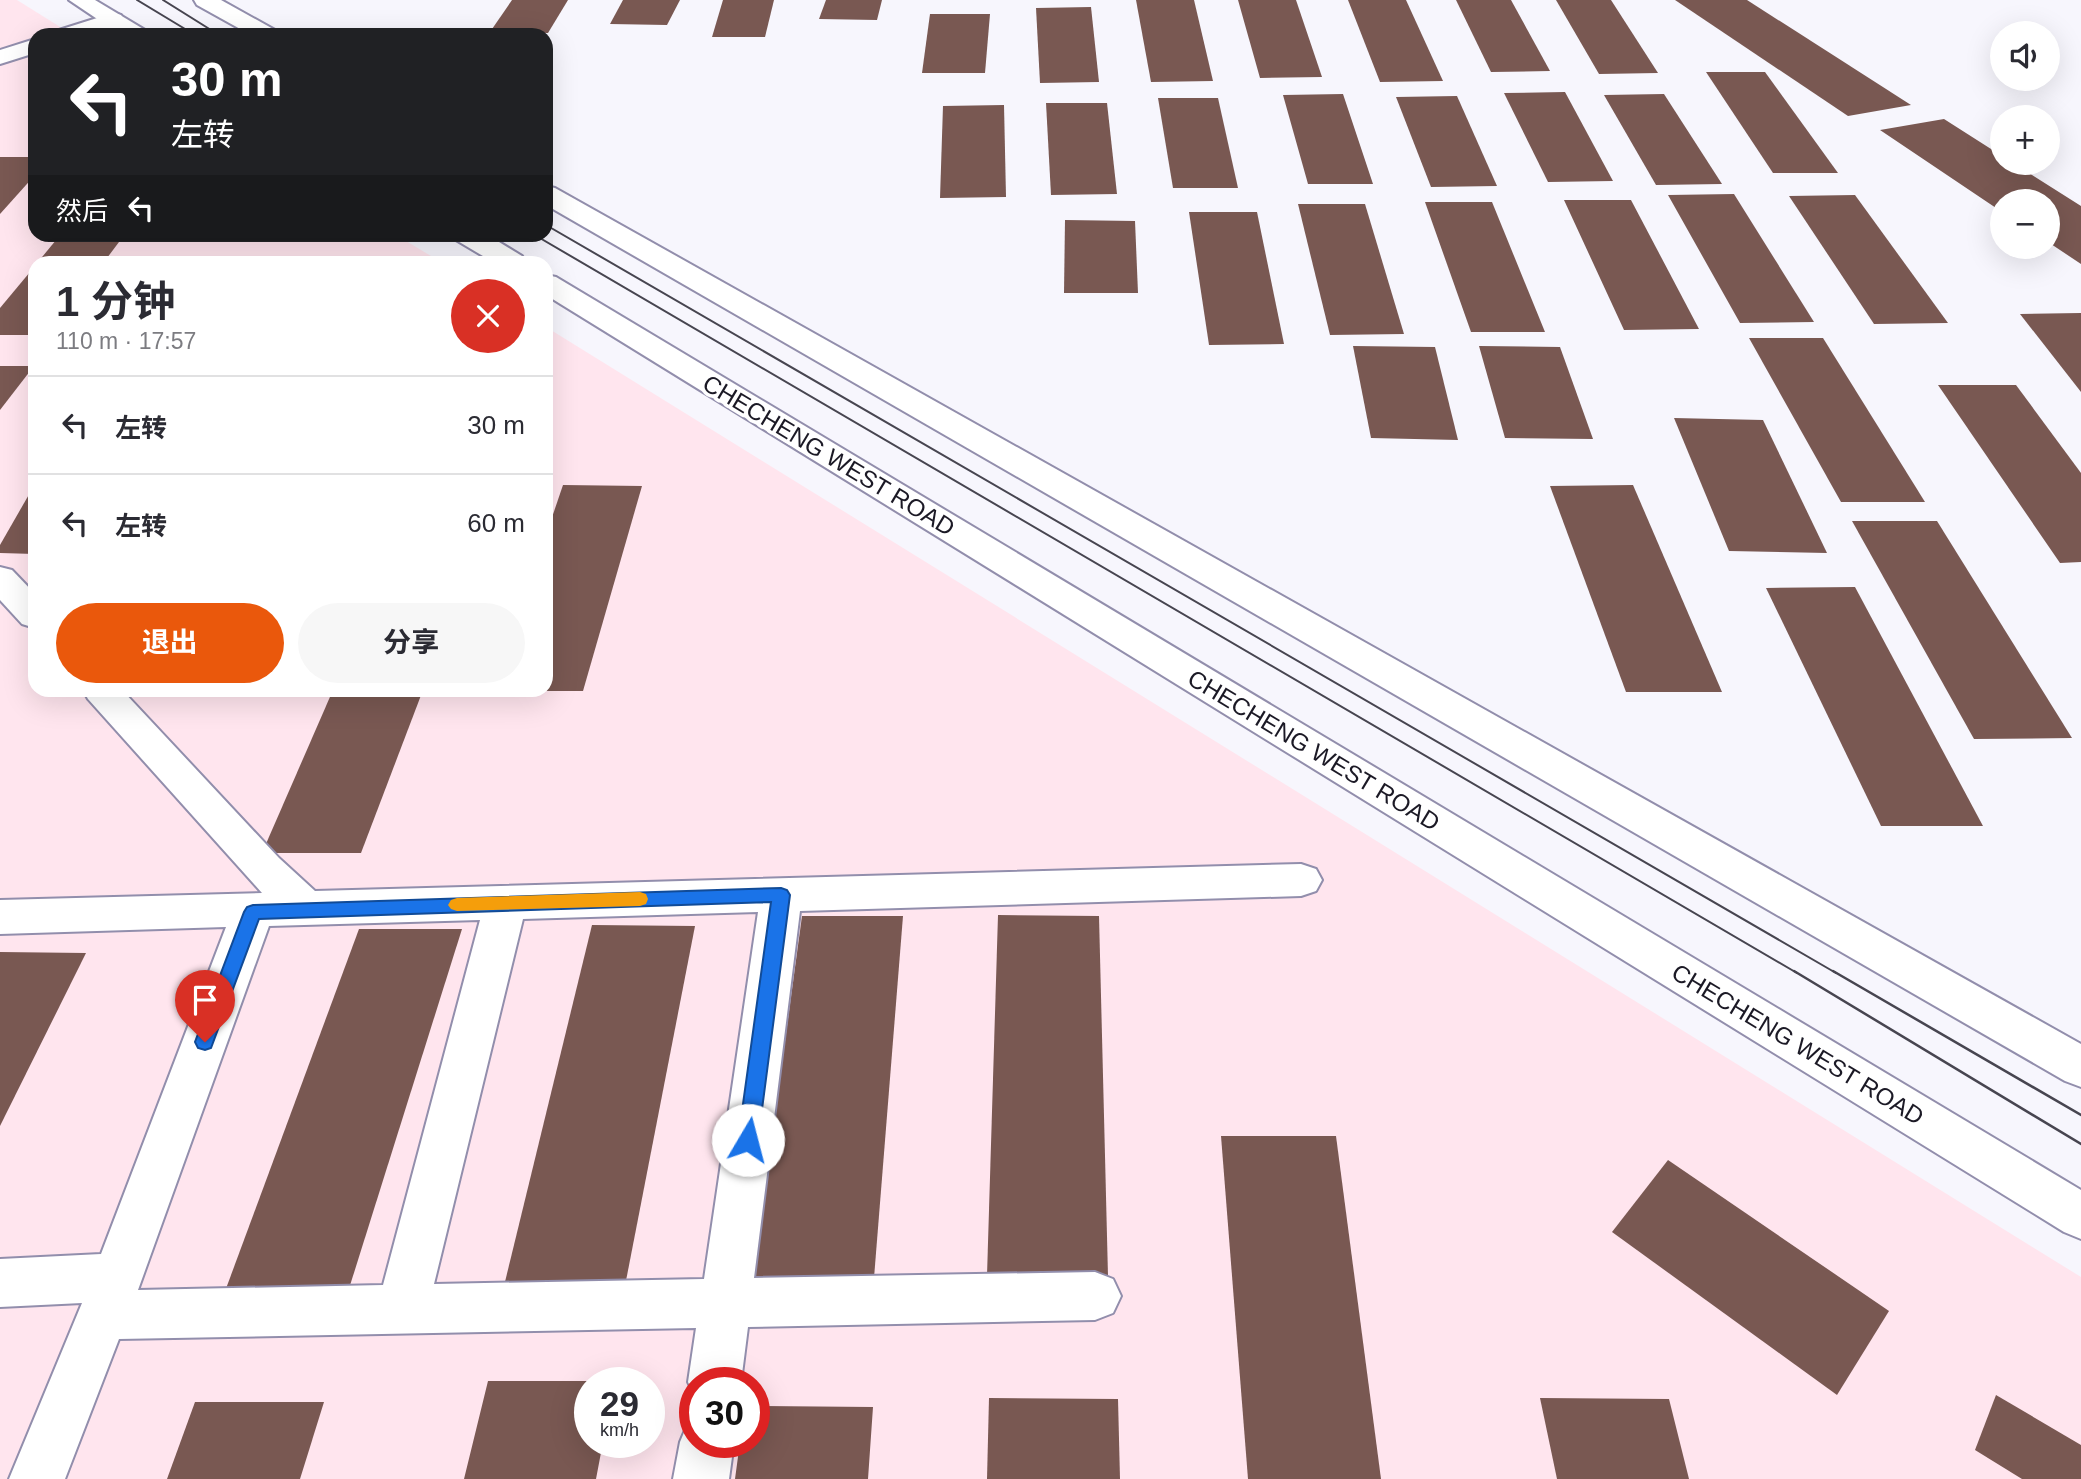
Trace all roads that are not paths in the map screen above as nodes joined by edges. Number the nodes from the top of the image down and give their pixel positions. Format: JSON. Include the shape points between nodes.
{"nodes":[{"id":1,"x":80,"y":0,"type":"edge"},
{"id":2,"x":205,"y":0,"type":"edge"},
{"id":3,"x":113,"y":20,"type":"junction"},
{"id":4,"x":88,"y":28,"type":"edge"},
{"id":5,"x":126,"y":28,"type":"edge"},
{"id":6,"x":255,"y":28,"type":"edge"},
{"id":7,"x":28,"y":48,"type":"edge"},
{"id":8,"x":0,"y":57,"type":"edge"},
{"id":9,"x":553,"y":198,"type":"edge"},
{"id":10,"x":479,"y":242,"type":"edge"},
{"id":11,"x":502,"y":256,"type":"edge"},
{"id":12,"x":553,"y":287,"type":"edge"},
{"id":13,"x":0,"y":578,"type":"edge"},
{"id":14,"x":28,"y":608,"type":"edge"},
{"id":15,"x":107,"y":697,"type":"edge"},
{"id":16,"x":1301,"y":880,"type":"dead end"},
{"id":17,"x":781,"y":895,"type":"junction"},
{"id":18,"x":506,"y":903,"type":"junction"},
{"id":19,"x":306,"y":909,"type":"junction"},
{"id":20,"x":253,"y":912,"type":"junction"},
{"id":21,"x":0,"y":917,"type":"edge"},
{"id":22,"x":2081,"y":1067,"type":"edge"},
{"id":23,"x":2081,"y":1216,"type":"edge"},
{"id":24,"x":0,"y":1283,"type":"edge"},
{"id":25,"x":110,"y":1296,"type":"junction"},
{"id":26,"x":1095,"y":1296,"type":"dead end"},
{"id":27,"x":726,"y":1303,"type":"junction"},
{"id":28,"x":402,"y":1310,"type":"junction"},
{"id":29,"x":717,"y":1367,"type":"edge"},
{"id":30,"x":704,"y":1458,"type":"edge"},
{"id":31,"x":37,"y":1479,"type":"edge"},
{"id":32,"x":701,"y":1479,"type":"edge"}],
"edges":[{"from":1,"to":3,"type":"main road"},
{"from":2,"to":6,"type":"main road"},
{"from":3,"to":4,"type":"main road"},
{"from":3,"to":5,"type":"main road"},
{"from":7,"to":8,"type":"main road"},
{"from":9,"to":22,"type":"main road"},
{"from":10,"to":11,"type":"main road"},
{"from":12,"to":23,"type":"main road","name":"CHECHENG WEST ROAD"},
{"from":13,"to":14,"type":"main road"},
{"from":15,"to":19,"type":"main road"},
{"from":16,"to":17,"type":"main road"},
{"from":17,"to":18,"type":"main road"},
{"from":17,"to":27,"type":"main road"},
{"from":18,"to":19,"type":"main road"},
{"from":18,"to":28,"type":"main road"},
{"from":19,"to":20,"type":"main road"},
{"from":20,"to":21,"type":"main road"},
{"from":20,"to":25,"type":"main road"},
{"from":24,"to":25,"type":"main road"},
{"from":25,"to":28,"type":"main road"},
{"from":25,"to":31,"type":"main road"},
{"from":26,"to":27,"type":"main road"},
{"from":27,"to":28,"type":"main road"},
{"from":27,"to":29,"type":"main road"},
{"from":30,"to":32,"type":"main road"}]}
